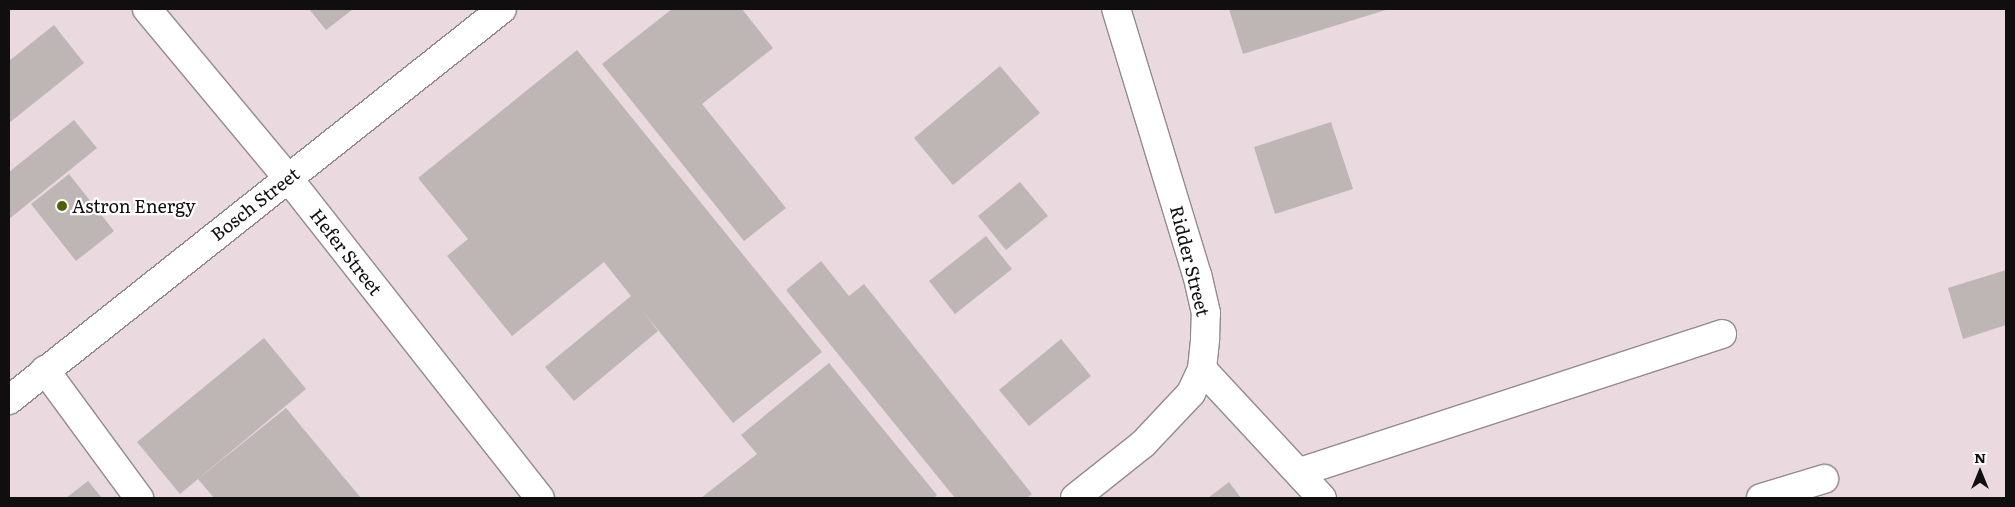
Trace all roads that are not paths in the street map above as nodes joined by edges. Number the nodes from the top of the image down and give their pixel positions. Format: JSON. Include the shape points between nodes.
{"nodes":[{"id":1,"x":148,"y":9,"type":"edge"},
{"id":2,"x":502,"y":9,"type":"edge"},
{"id":3,"x":1116,"y":9,"type":"edge"},
{"id":4,"x":288,"y":178,"type":"junction"},
{"id":5,"x":1722,"y":334,"type":"dead end"},
{"id":6,"x":1202,"y":369,"type":"junction"},
{"id":7,"x":46,"y":370,"type":"junction"},
{"id":8,"x":9,"y":400,"type":"edge"},
{"id":9,"x":1300,"y":472,"type":"junction"},
{"id":10,"x":1824,"y":479,"type":"dead end"},
{"id":11,"x":139,"y":498,"type":"edge"},
{"id":12,"x":540,"y":498,"type":"edge"},
{"id":13,"x":1075,"y":498,"type":"edge"},
{"id":14,"x":1322,"y":498,"type":"edge"},
{"id":15,"x":1761,"y":498,"type":"edge"}],
"edges":[{"from":1,"to":4,"type":"street","name":"Hefer Street"},
{"from":2,"to":4,"type":"street","name":"Bosch Street"},
{"from":3,"to":6,"type":"street","name":"Ridder Street","via":[[1197,275],[1206,313]]},
{"from":4,"to":7,"type":"street","name":"Bosch Street"},
{"from":4,"to":12,"type":"street","name":"Hefer Street"},
{"from":5,"to":9,"type":"street"},
{"from":6,"to":9,"type":"street"},
{"from":6,"to":13,"type":"street","name":"Ridder Street","via":[[1191,394],[1177,411],[1143,444]]},
{"from":7,"to":8,"type":"street","name":"Bosch Street"},
{"from":7,"to":11,"type":"street"},
{"from":9,"to":14,"type":"street"},
{"from":10,"to":15,"type":"street"}]}
